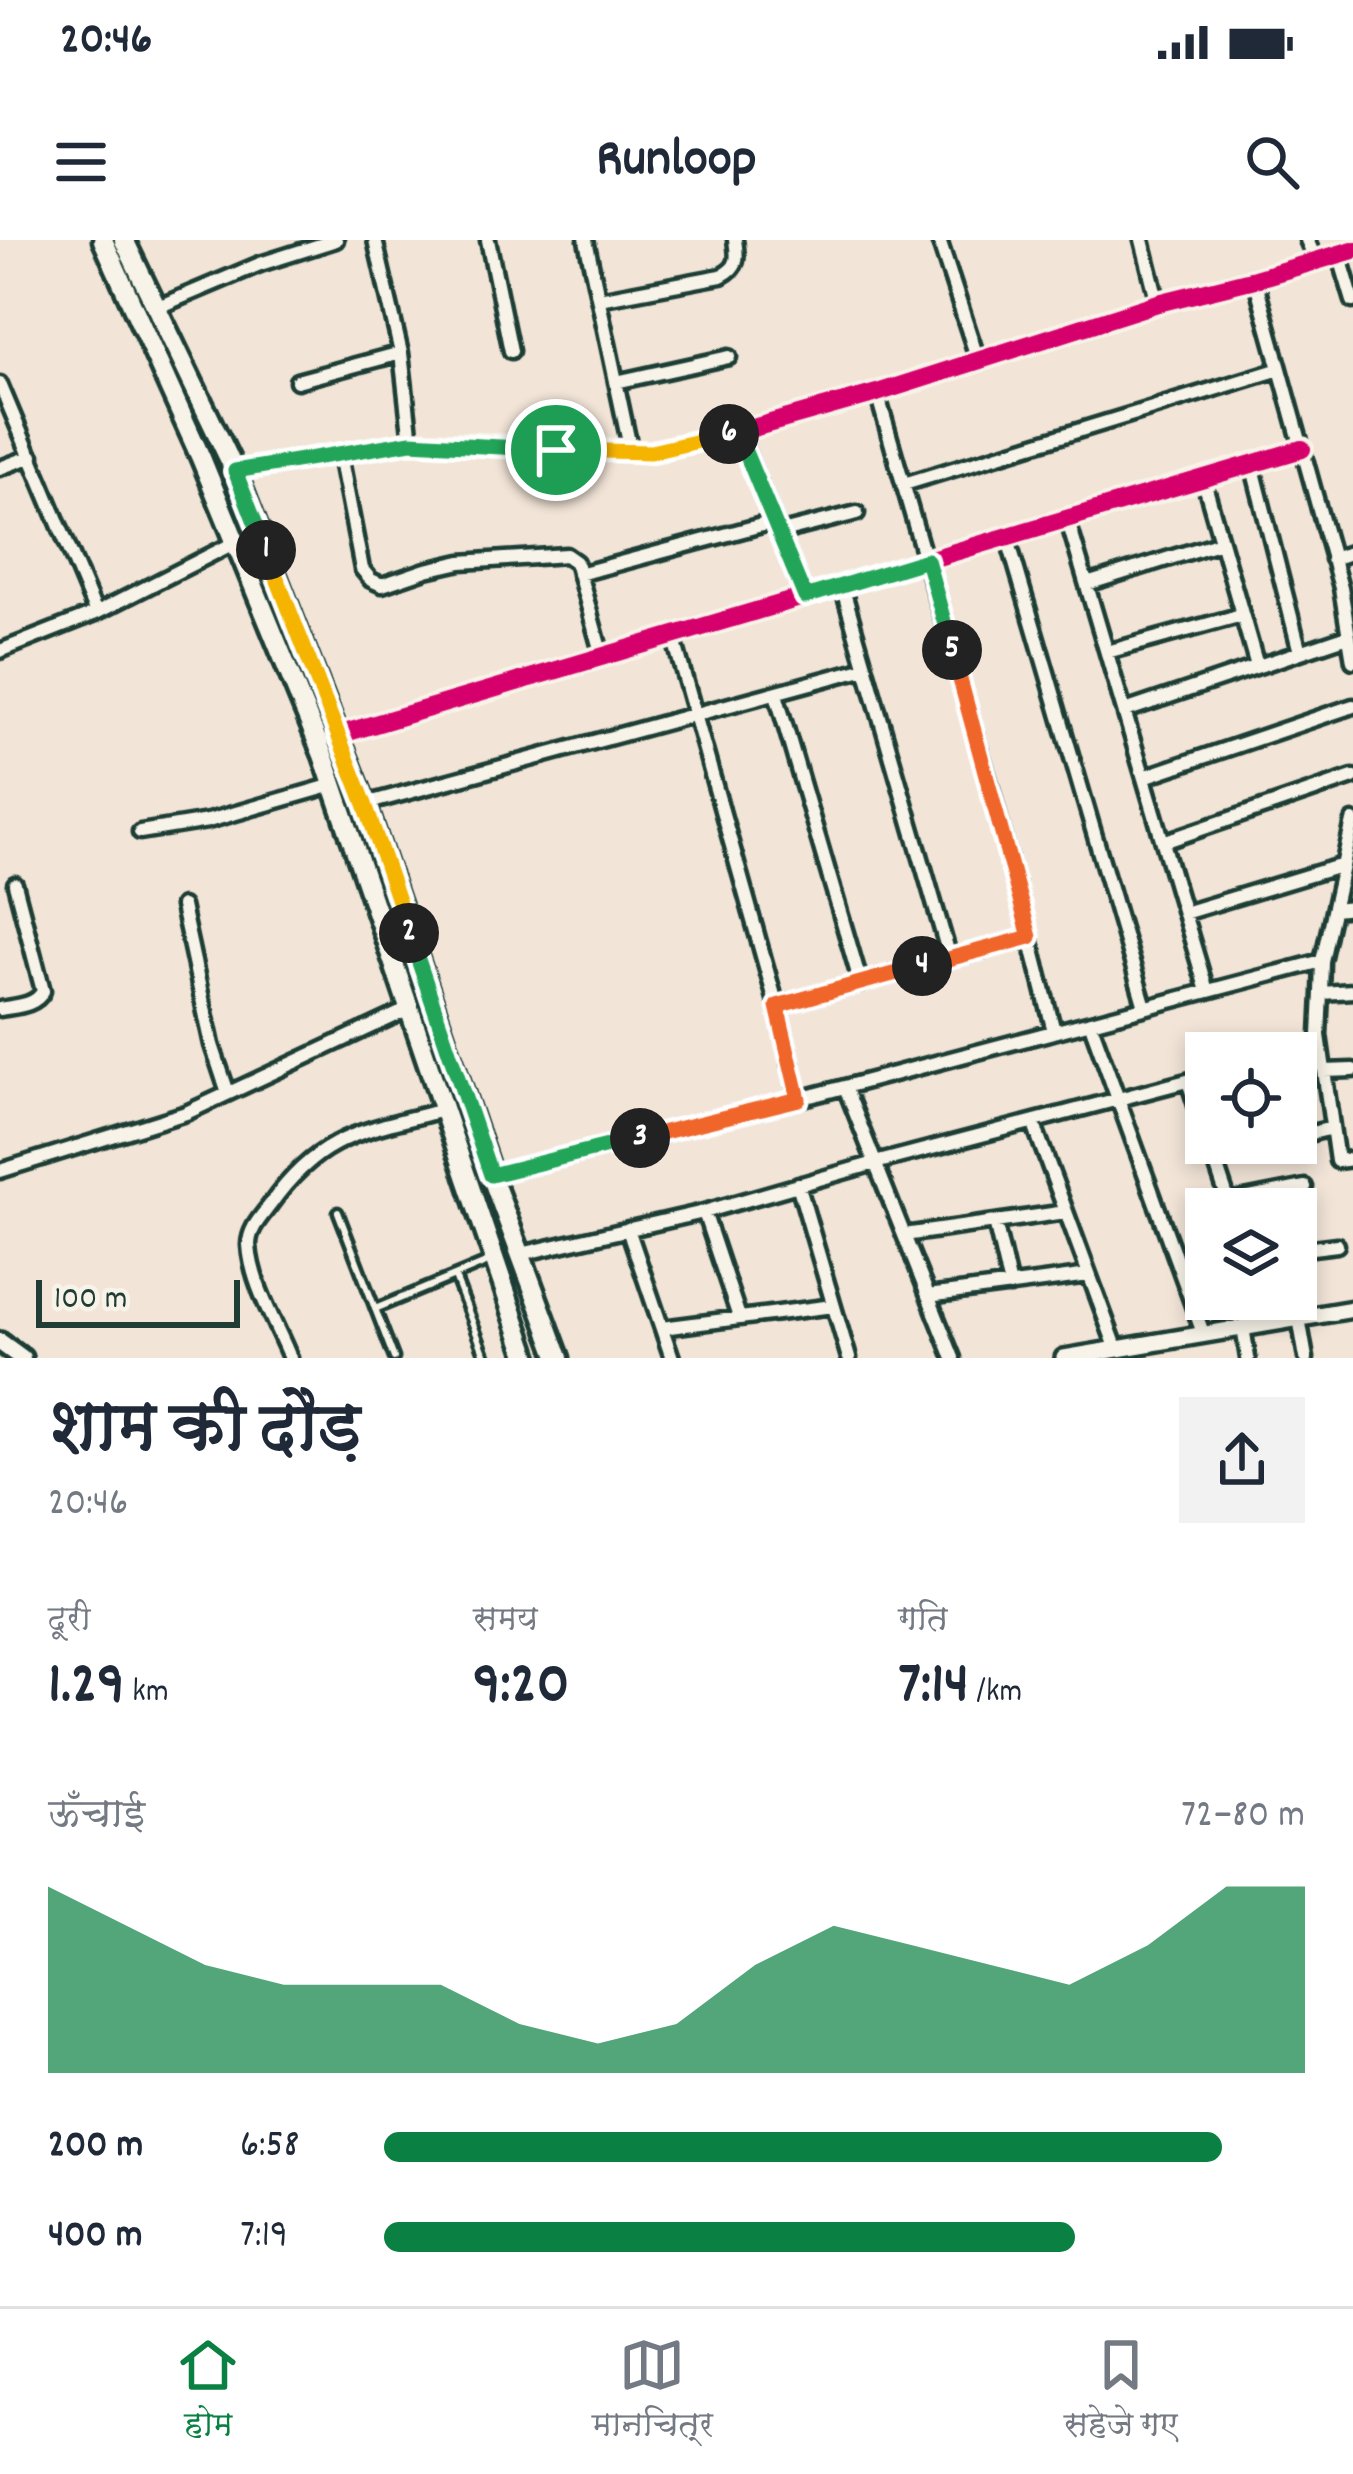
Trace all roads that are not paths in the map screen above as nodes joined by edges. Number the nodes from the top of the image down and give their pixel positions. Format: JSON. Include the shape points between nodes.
{"nodes":[{"id":1,"x":103,"y":240,"type":"edge"},
{"id":2,"x":124,"y":240,"type":"edge"},
{"id":3,"x":336,"y":240,"type":"edge"},
{"id":4,"x":375,"y":240,"type":"edge"},
{"id":5,"x":488,"y":240,"type":"edge"},
{"id":6,"x":586,"y":240,"type":"edge"},
{"id":7,"x":735,"y":240,"type":"edge"},
{"id":8,"x":939,"y":240,"type":"edge"},
{"id":9,"x":1142,"y":240,"type":"edge"},
{"id":10,"x":1307,"y":240,"type":"edge"},
{"id":11,"x":1346,"y":252,"type":"edge"},
{"id":12,"x":1316,"y":260,"type":"junction"},
{"id":13,"x":1255,"y":279,"type":"junction"},
{"id":14,"x":598,"y":299,"type":"junction"},
{"id":15,"x":1353,"y":302,"type":"edge"},
{"id":16,"x":1158,"y":303,"type":"junction"},
{"id":17,"x":158,"y":308,"type":"junction"},
{"id":18,"x":511,"y":351,"type":"dead end"},
{"id":19,"x":401,"y":352,"type":"junction"},
{"id":20,"x":729,"y":357,"type":"dead end"},
{"id":21,"x":978,"y":361,"type":"junction"},
{"id":22,"x":1280,"y":369,"type":"junction"},
{"id":23,"x":297,"y":380,"type":"dead end"},
{"id":24,"x":616,"y":382,"type":"junction"},
{"id":25,"x":0,"y":384,"type":"edge"},
{"id":26,"x":877,"y":393,"type":"junction"},
{"id":27,"x":737,"y":432,"type":"junction"},
{"id":28,"x":411,"y":442,"type":"junction"},
{"id":29,"x":1302,"y":449,"type":"junction"},
{"id":30,"x":631,"y":452,"type":"junction"},
{"id":31,"x":340,"y":455,"type":"junction"},
{"id":32,"x":32,"y":456,"type":"junction"},
{"id":33,"x":1252,"y":464,"type":"junction"},
{"id":34,"x":0,"y":468,"type":"edge"},
{"id":35,"x":235,"y":471,"type":"junction"},
{"id":36,"x":1203,"y":478,"type":"junction"},
{"id":37,"x":904,"y":484,"type":"junction"},
{"id":38,"x":857,"y":513,"type":"dead end"},
{"id":39,"x":1067,"y":518,"type":"junction"},
{"id":40,"x":776,"y":528,"type":"junction"},
{"id":41,"x":1007,"y":536,"type":"junction"},
{"id":42,"x":236,"y":542,"type":"junction"},
{"id":43,"x":1221,"y":542,"type":"junction"},
{"id":44,"x":1353,"y":552,"type":"edge"},
{"id":45,"x":1332,"y":559,"type":"junction"},
{"id":46,"x":927,"y":560,"type":"junction"},
{"id":47,"x":579,"y":574,"type":"junction"},
{"id":48,"x":1087,"y":584,"type":"junction"},
{"id":49,"x":842,"y":586,"type":"junction"},
{"id":50,"x":805,"y":597,"type":"junction"},
{"id":51,"x":96,"y":613,"type":"junction"},
{"id":52,"x":1242,"y":615,"type":"junction"},
{"id":53,"x":673,"y":636,"type":"junction"},
{"id":54,"x":1348,"y":636,"type":"junction"},
{"id":55,"x":0,"y":651,"type":"edge"},
{"id":56,"x":1107,"y":652,"type":"junction"},
{"id":57,"x":1300,"y":652,"type":"junction"},
{"id":58,"x":602,"y":656,"type":"junction"},
{"id":59,"x":1353,"y":662,"type":"edge"},
{"id":60,"x":1257,"y":666,"type":"junction"},
{"id":61,"x":866,"y":668,"type":"junction"},
{"id":62,"x":776,"y":694,"type":"junction"},
{"id":63,"x":1353,"y":706,"type":"edge"},
{"id":64,"x":1125,"y":710,"type":"junction"},
{"id":65,"x":695,"y":716,"type":"junction"},
{"id":66,"x":338,"y":735,"type":"junction"},
{"id":67,"x":1144,"y":777,"type":"junction"},
{"id":68,"x":1353,"y":777,"type":"edge"},
{"id":69,"x":333,"y":785,"type":"junction"},
{"id":70,"x":365,"y":804,"type":"junction"},
{"id":71,"x":1353,"y":821,"type":"edge"},
{"id":72,"x":140,"y":832,"type":"dead end"},
{"id":73,"x":1163,"y":842,"type":"junction"},
{"id":74,"x":1343,"y":865,"type":"junction"},
{"id":75,"x":15,"y":884,"type":"dead end"},
{"id":76,"x":182,"y":906,"type":"dead end"},
{"id":77,"x":1353,"y":908,"type":"edge"},
{"id":78,"x":1334,"y":910,"type":"junction"},
{"id":79,"x":1184,"y":913,"type":"junction"},
{"id":80,"x":1030,"y":937,"type":"junction"},
{"id":81,"x":950,"y":958,"type":"junction"},
{"id":82,"x":1322,"y":961,"type":"junction"},
{"id":83,"x":861,"y":984,"type":"junction"},
{"id":84,"x":1207,"y":991,"type":"junction"},
{"id":85,"x":1353,"y":992,"type":"edge"},
{"id":86,"x":1321,"y":993,"type":"junction"},
{"id":87,"x":777,"y":1006,"type":"junction"},
{"id":88,"x":1145,"y":1007,"type":"junction"},
{"id":89,"x":409,"y":1009,"type":"junction"},
{"id":90,"x":0,"y":1010,"type":"edge"},
{"id":91,"x":1090,"y":1022,"type":"junction"},
{"id":92,"x":1054,"y":1031,"type":"junction"},
{"id":93,"x":1321,"y":1051,"type":"junction"},
{"id":94,"x":1317,"y":1052,"type":"edge"},
{"id":95,"x":1353,"y":1070,"type":"edge"},
{"id":96,"x":1324,"y":1071,"type":"junction"},
{"id":97,"x":1185,"y":1082,"type":"edge"},
{"id":98,"x":844,"y":1087,"type":"junction"},
{"id":99,"x":229,"y":1093,"type":"junction"},
{"id":100,"x":799,"y":1099,"type":"junction"},
{"id":101,"x":1118,"y":1100,"type":"junction"},
{"id":102,"x":443,"y":1110,"type":"junction"},
{"id":103,"x":1033,"y":1122,"type":"junction"},
{"id":104,"x":1332,"y":1127,"type":"junction"},
{"id":105,"x":1317,"y":1131,"type":"edge"},
{"id":106,"x":1353,"y":1159,"type":"edge"},
{"id":107,"x":875,"y":1163,"type":"junction"},
{"id":108,"x":0,"y":1172,"type":"edge"},
{"id":109,"x":491,"y":1175,"type":"junction"},
{"id":110,"x":798,"y":1184,"type":"junction"},
{"id":111,"x":1305,"y":1187,"type":"dead end"},
{"id":112,"x":1301,"y":1188,"type":"edge"},
{"id":113,"x":338,"y":1212,"type":"dead end"},
{"id":114,"x":704,"y":1212,"type":"junction"},
{"id":115,"x":1066,"y":1212,"type":"junction"},
{"id":116,"x":995,"y":1222,"type":"junction"},
{"id":117,"x":628,"y":1229,"type":"junction"},
{"id":118,"x":904,"y":1235,"type":"junction"},
{"id":119,"x":1337,"y":1245,"type":"dead end"},
{"id":120,"x":1317,"y":1247,"type":"edge"},
{"id":121,"x":521,"y":1254,"type":"junction"},
{"id":122,"x":493,"y":1260,"type":"junction"},
{"id":123,"x":1089,"y":1275,"type":"junction"},
{"id":124,"x":455,"y":1277,"type":"junction"},
{"id":125,"x":1010,"y":1286,"type":"junction"},
{"id":126,"x":928,"y":1296,"type":"junction"},
{"id":127,"x":833,"y":1306,"type":"junction"},
{"id":128,"x":375,"y":1309,"type":"junction"},
{"id":129,"x":1353,"y":1309,"type":"edge"},
{"id":130,"x":1317,"y":1315,"type":"edge"},
{"id":131,"x":739,"y":1317,"type":"junction"},
{"id":132,"x":1269,"y":1320,"type":"edge"},
{"id":133,"x":1287,"y":1320,"type":"edge"},
{"id":134,"x":1299,"y":1320,"type":"edge"},
{"id":135,"x":1270,"y":1323,"type":"junction"},
{"id":136,"x":1243,"y":1327,"type":"junction"},
{"id":137,"x":662,"y":1328,"type":"junction"},
{"id":138,"x":1203,"y":1333,"type":"junction"},
{"id":139,"x":0,"y":1342,"type":"edge"},
{"id":140,"x":1117,"y":1350,"type":"junction"},
{"id":141,"x":1143,"y":1352,"type":"edge"},
{"id":142,"x":22,"y":1358,"type":"edge"},
{"id":143,"x":290,"y":1358,"type":"edge"},
{"id":144,"x":394,"y":1358,"type":"edge"},
{"id":145,"x":486,"y":1358,"type":"edge"},
{"id":146,"x":528,"y":1358,"type":"edge"},
{"id":147,"x":560,"y":1358,"type":"edge"},
{"id":148,"x":672,"y":1358,"type":"edge"},
{"id":149,"x":849,"y":1358,"type":"edge"},
{"id":150,"x":952,"y":1358,"type":"edge"},
{"id":151,"x":1064,"y":1358,"type":"edge"},
{"id":152,"x":1248,"y":1358,"type":"edge"},
{"id":153,"x":1306,"y":1358,"type":"edge"}],
"edges":[{"from":1,"to":42,"type":"main road"},
{"from":2,"to":17,"type":"main road"},
{"from":3,"to":17,"type":"street"},
{"from":4,"to":19,"type":"street"},
{"from":5,"to":18,"type":"street"},
{"from":6,"to":14,"type":"street"},
{"from":7,"to":14,"type":"street","via":[[738,258],[721,276]]},
{"from":8,"to":21,"type":"street"},
{"from":9,"to":16,"type":"street"},
{"from":10,"to":12,"type":"street"},
{"from":11,"to":12,"type":"street"},
{"from":11,"to":15,"type":"street"},
{"from":12,"to":13,"type":"street"},
{"from":13,"to":16,"type":"street"},
{"from":13,"to":22,"type":"street"},
{"from":14,"to":24,"type":"street"},
{"from":16,"to":21,"type":"street"},
{"from":17,"to":35,"type":"main road"},
{"from":19,"to":23,"type":"street"},
{"from":19,"to":28,"type":"street"},
{"from":20,"to":24,"type":"street"},
{"from":21,"to":26,"type":"street"},
{"from":22,"to":29,"type":"street"},
{"from":22,"to":37,"type":"street"},
{"from":24,"to":30,"type":"street"},
{"from":25,"to":32,"type":"street"},
{"from":26,"to":27,"type":"street"},
{"from":26,"to":37,"type":"street"},
{"from":27,"to":30,"type":"street"},
{"from":27,"to":40,"type":"street"},
{"from":28,"to":30,"type":"street"},
{"from":28,"to":31,"type":"street"},
{"from":29,"to":33,"type":"street"},
{"from":29,"to":45,"type":"street"},
{"from":31,"to":35,"type":"street"},
{"from":31,"to":47,"type":"street","via":[[362,569],[376,584],[461,562],[566,555]]},
{"from":32,"to":34,"type":"street"},
{"from":32,"to":51,"type":"street"},
{"from":33,"to":36,"type":"street"},
{"from":33,"to":57,"type":"street"},
{"from":35,"to":66,"type":"main road"},
{"from":36,"to":39,"type":"street"},
{"from":36,"to":43,"type":"street"},
{"from":37,"to":46,"type":"street"},
{"from":38,"to":40,"type":"street"},
{"from":39,"to":41,"type":"street"},
{"from":39,"to":48,"type":"street"},
{"from":40,"to":47,"type":"street"},
{"from":40,"to":50,"type":"street"},
{"from":41,"to":46,"type":"street"},
{"from":41,"to":88,"type":"street"},
{"from":42,"to":51,"type":"street"},
{"from":42,"to":69,"type":"main road"},
{"from":43,"to":48,"type":"street"},
{"from":43,"to":52,"type":"street"},
{"from":44,"to":45,"type":"street"},
{"from":45,"to":54,"type":"street"},
{"from":46,"to":49,"type":"street"},
{"from":46,"to":80,"type":"street"},
{"from":47,"to":58,"type":"street"},
{"from":48,"to":56,"type":"street"},
{"from":49,"to":50,"type":"street"},
{"from":49,"to":61,"type":"street"},
{"from":50,"to":53,"type":"street"},
{"from":51,"to":55,"type":"street"},
{"from":52,"to":56,"type":"street"},
{"from":52,"to":60,"type":"street"},
{"from":53,"to":58,"type":"street"},
{"from":53,"to":65,"type":"street"},
{"from":54,"to":57,"type":"street"},
{"from":54,"to":59,"type":"street"},
{"from":56,"to":64,"type":"street"},
{"from":57,"to":60,"type":"street"},
{"from":58,"to":66,"type":"street"},
{"from":60,"to":64,"type":"street"},
{"from":61,"to":62,"type":"street"},
{"from":61,"to":81,"type":"street"},
{"from":62,"to":65,"type":"street"},
{"from":62,"to":83,"type":"street"},
{"from":63,"to":67,"type":"street"},
{"from":64,"to":67,"type":"street"},
{"from":65,"to":70,"type":"street"},
{"from":65,"to":87,"type":"street"},
{"from":66,"to":70,"type":"main road"},
{"from":67,"to":73,"type":"street"},
{"from":68,"to":73,"type":"street"},
{"from":69,"to":72,"type":"street"},
{"from":69,"to":89,"type":"main road"},
{"from":70,"to":109,"type":"main road"},
{"from":71,"to":74,"type":"street"},
{"from":73,"to":79,"type":"street"},
{"from":74,"to":78,"type":"street"},
{"from":74,"to":79,"type":"street"},
{"from":75,"to":90,"type":"street","via":[[43,992]]},
{"from":76,"to":99,"type":"street"},
{"from":77,"to":78,"type":"street"},
{"from":78,"to":82,"type":"street"},
{"from":79,"to":84,"type":"street"},
{"from":80,"to":81,"type":"street"},
{"from":80,"to":92,"type":"street"},
{"from":81,"to":83,"type":"street"},
{"from":82,"to":84,"type":"street"},
{"from":82,"to":86,"type":"street"},
{"from":83,"to":87,"type":"street"},
{"from":84,"to":88,"type":"street"},
{"from":85,"to":86,"type":"street"},
{"from":86,"to":93,"type":"street"},
{"from":87,"to":100,"type":"street"},
{"from":88,"to":91,"type":"street"},
{"from":89,"to":99,"type":"street"},
{"from":89,"to":102,"type":"main road"},
{"from":91,"to":92,"type":"street"},
{"from":91,"to":101,"type":"street"},
{"from":92,"to":98,"type":"street"},
{"from":93,"to":94,"type":"street"},
{"from":93,"to":96,"type":"street"},
{"from":95,"to":96,"type":"street"},
{"from":96,"to":104,"type":"street"},
{"from":97,"to":101,"type":"street"},
{"from":98,"to":100,"type":"street"},
{"from":98,"to":107,"type":"street"},
{"from":99,"to":108,"type":"street"},
{"from":100,"to":109,"type":"street"},
{"from":101,"to":103,"type":"street"},
{"from":101,"to":138,"type":"street"},
{"from":102,"to":122,"type":"main road"},
{"from":102,"to":143,"type":"street","via":[[325,1148],[287,1180],[251,1230],[256,1277]]},
{"from":103,"to":107,"type":"street"},
{"from":103,"to":115,"type":"street"},
{"from":104,"to":105,"type":"street"},
{"from":104,"to":106,"type":"street","via":[[1337,1161]]},
{"from":107,"to":110,"type":"street"},
{"from":107,"to":118,"type":"street"},
{"from":109,"to":121,"type":"main road"},
{"from":110,"to":114,"type":"street"},
{"from":110,"to":127,"type":"street"},
{"from":111,"to":112,"type":"street"},
{"from":113,"to":128,"type":"lane"},
{"from":114,"to":117,"type":"street"},
{"from":114,"to":131,"type":"street"},
{"from":115,"to":116,"type":"street"},
{"from":115,"to":123,"type":"street"},
{"from":116,"to":118,"type":"street"},
{"from":116,"to":125,"type":"street"},
{"from":117,"to":121,"type":"street"},
{"from":117,"to":137,"type":"street"},
{"from":118,"to":126,"type":"street"},
{"from":119,"to":120,"type":"street"},
{"from":121,"to":147,"type":"main road"},
{"from":122,"to":124,"type":"lane"},
{"from":122,"to":146,"type":"main road"},
{"from":123,"to":125,"type":"street"},
{"from":123,"to":140,"type":"street"},
{"from":124,"to":128,"type":"lane"},
{"from":124,"to":145,"type":"lane"},
{"from":125,"to":126,"type":"street"},
{"from":126,"to":150,"type":"street"},
{"from":127,"to":131,"type":"street"},
{"from":127,"to":149,"type":"street"},
{"from":128,"to":144,"type":"lane"},
{"from":129,"to":130,"type":"street"},
{"from":131,"to":137,"type":"street"},
{"from":132,"to":135,"type":"street"},
{"from":133,"to":135,"type":"street"},
{"from":134,"to":153,"type":"street"},
{"from":135,"to":136,"type":"street"},
{"from":136,"to":138,"type":"street"},
{"from":136,"to":152,"type":"street"},
{"from":137,"to":148,"type":"street"},
{"from":138,"to":141,"type":"street"},
{"from":139,"to":142,"type":"main road"},
{"from":140,"to":141,"type":"street"},
{"from":140,"to":151,"type":"street"}]}
